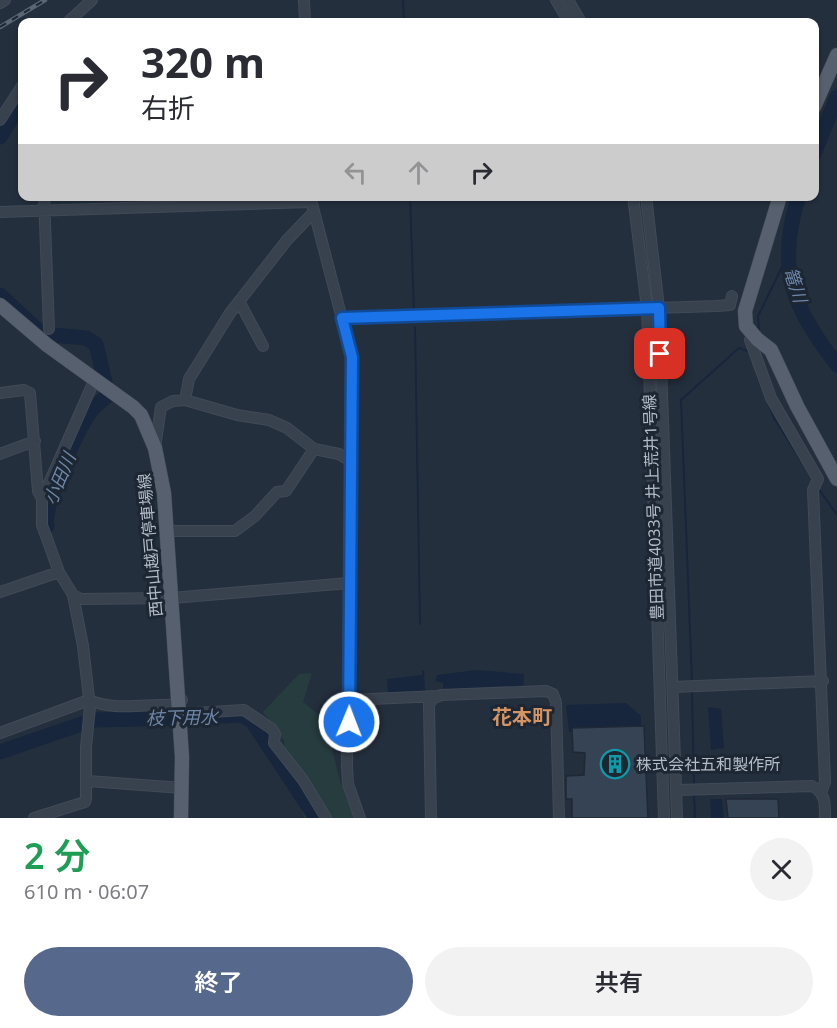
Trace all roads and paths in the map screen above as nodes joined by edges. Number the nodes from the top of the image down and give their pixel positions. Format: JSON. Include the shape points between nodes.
{"nodes":[{"id":1,"x":5,"y":0,"type":"edge"},
{"id":2,"x":92,"y":0,"type":"edge"},
{"id":3,"x":304,"y":0,"type":"edge"},
{"id":4,"x":556,"y":0,"type":"edge"},
{"id":5,"x":568,"y":0,"type":"edge"},
{"id":6,"x":0,"y":3,"type":"edge"},
{"id":7,"x":72,"y":18,"type":"edge"},
{"id":8,"x":305,"y":18,"type":"edge"},
{"id":9,"x":567,"y":18,"type":"edge"},
{"id":10,"x":579,"y":18,"type":"edge"},
{"id":11,"x":837,"y":55,"type":"edge"},
{"id":12,"x":18,"y":92,"type":"edge"},
{"id":13,"x":819,"y":96,"type":"edge"},
{"id":14,"x":0,"y":120,"type":"edge"},
{"id":15,"x":44,"y":201,"type":"edge"},
{"id":16,"x":266,"y":201,"type":"edge"},
{"id":17,"x":310,"y":201,"type":"edge"},
{"id":18,"x":634,"y":201,"type":"edge"},
{"id":19,"x":646,"y":201,"type":"edge"},
{"id":20,"x":778,"y":201,"type":"edge"},
{"id":21,"x":45,"y":211,"type":"junction"},
{"id":22,"x":0,"y":212,"type":"edge"},
{"id":23,"x":312,"y":214,"type":"junction"},
{"id":24,"x":732,"y":296,"type":"dead end"},
{"id":25,"x":239,"y":301,"type":"junction"},
{"id":26,"x":0,"y":305,"type":"edge"},
{"id":27,"x":653,"y":308,"type":"junction"},
{"id":28,"x":342,"y":318,"type":"junction"},
{"id":29,"x":50,"y":329,"type":"dead end"},
{"id":30,"x":750,"y":340,"type":"dead end"},
{"id":31,"x":263,"y":346,"type":"dead end"},
{"id":32,"x":94,"y":381,"type":"junction"},
{"id":33,"x":0,"y":393,"type":"edge"},
{"id":34,"x":186,"y":400,"type":"junction"},
{"id":35,"x":35,"y":441,"type":"junction"},
{"id":36,"x":156,"y":448,"type":"junction"},
{"id":37,"x":314,"y":449,"type":"junction"},
{"id":38,"x":0,"y":454,"type":"edge"},
{"id":39,"x":351,"y":462,"type":"junction"},
{"id":40,"x":837,"y":479,"type":"edge"},
{"id":41,"x":42,"y":499,"type":"junction"},
{"id":42,"x":167,"y":531,"type":"junction"},
{"id":43,"x":59,"y":572,"type":"junction"},
{"id":44,"x":349,"y":583,"type":"junction"},
{"id":45,"x":0,"y":592,"type":"edge"},
{"id":46,"x":73,"y":596,"type":"junction"},
{"id":47,"x":172,"y":598,"type":"junction"},
{"id":48,"x":823,"y":681,"type":"junction"},
{"id":49,"x":673,"y":687,"type":"junction"},
{"id":50,"x":438,"y":696,"type":"junction"},
{"id":51,"x":89,"y":700,"type":"junction"},
{"id":52,"x":350,"y":700,"type":"junction"},
{"id":53,"x":180,"y":710,"type":"junction"},
{"id":54,"x":0,"y":733,"type":"edge"},
{"id":55,"x":88,"y":781,"type":"junction"},
{"id":56,"x":182,"y":788,"type":"junction"},
{"id":57,"x":677,"y":790,"type":"junction"},
{"id":58,"x":821,"y":792,"type":"junction"},
{"id":59,"x":34,"y":818,"type":"edge"},
{"id":60,"x":181,"y":818,"type":"edge"},
{"id":61,"x":326,"y":818,"type":"edge"},
{"id":62,"x":360,"y":818,"type":"edge"},
{"id":63,"x":432,"y":818,"type":"edge"},
{"id":64,"x":559,"y":818,"type":"edge"},
{"id":65,"x":663,"y":818,"type":"edge"},
{"id":66,"x":677,"y":818,"type":"edge"},
{"id":67,"x":825,"y":818,"type":"edge"}],
"edges":[{"from":1,"to":6,"type":"street"},
{"from":2,"to":7,"type":"street"},
{"from":3,"to":8,"type":"street"},
{"from":4,"to":9,"type":"street"},
{"from":5,"to":10,"type":"street"},
{"from":11,"to":13,"type":"main road"},
{"from":12,"to":14,"type":"street"},
{"from":15,"to":21,"type":"street"},
{"from":16,"to":21,"type":"street"},
{"from":17,"to":23,"type":"street"},
{"from":18,"to":27,"type":"street","name":"豊田市道4033号 井上荒井1号線"},
{"from":19,"to":27,"type":"street","name":"豊田市道4033号 井上荒井1号線"},
{"from":20,"to":40,"type":"main road","via":[[745,311],[746,326],[771,350]]},
{"from":21,"to":22,"type":"street"},
{"from":21,"to":29,"type":"street"},
{"from":23,"to":25,"type":"street"},
{"from":23,"to":28,"type":"street"},
{"from":24,"to":27,"type":"street","via":[[730,305]]},
{"from":25,"to":31,"type":"street"},
{"from":25,"to":34,"type":"street","via":[[189,379]]},
{"from":26,"to":32,"type":"main road","name":"西中山越戸停車場線"},
{"from":27,"to":28,"type":"street"},
{"from":27,"to":49,"type":"street","name":"豊田市道4033号 井上荒井1号線"},
{"from":27,"to":65,"type":"street","name":"豊田市道4033号 井上荒井1号線"},
{"from":28,"to":39,"type":"street","via":[[352,357]]},
{"from":30,"to":48,"type":"street","via":[[771,399],[815,485]]},
{"from":32,"to":36,"type":"main road","name":"西中山越戸停車場線","via":[[141,415]]},
{"from":32,"to":41,"type":"street"},
{"from":33,"to":35,"type":"street","via":[[30,393]]},
{"from":34,"to":36,"type":"street","via":[[161,407]]},
{"from":34,"to":37,"type":"street","via":[[269,420],[288,428]]},
{"from":35,"to":38,"type":"street"},
{"from":35,"to":41,"type":"street","via":[[38,491]]},
{"from":36,"to":42,"type":"main road","name":"西中山越戸停車場線"},
{"from":37,"to":39,"type":"street","via":[[339,454]]},
{"from":37,"to":42,"type":"street","via":[[286,491],[277,492],[235,531]]},
{"from":39,"to":44,"type":"street"},
{"from":41,"to":43,"type":"street","via":[[42,525]]},
{"from":42,"to":47,"type":"main road","name":"西中山越戸停車場線"},
{"from":43,"to":45,"type":"street"},
{"from":43,"to":46,"type":"street"},
{"from":44,"to":47,"type":"street"},
{"from":44,"to":52,"type":"street"},
{"from":46,"to":47,"type":"street"},
{"from":46,"to":51,"type":"street"},
{"from":47,"to":53,"type":"main road","name":"西中山越戸停車場線"},
{"from":48,"to":49,"type":"street"},
{"from":48,"to":58,"type":"street","via":[[825,782]]},
{"from":49,"to":57,"type":"street","name":"豊田市道4033号 井上荒井1号線"},
{"from":50,"to":52,"type":"street"},
{"from":50,"to":63,"type":"street","via":[[429,705]]},
{"from":50,"to":64,"type":"street","via":[[546,691],[553,694]]},
{"from":51,"to":53,"type":"street","via":[[105,707],[152,704]]},
{"from":51,"to":54,"type":"street"},
{"from":51,"to":55,"type":"street"},
{"from":52,"to":62,"type":"street","via":[[348,784]]},
{"from":53,"to":56,"type":"main road","name":"西中山越戸停車場線"},
{"from":53,"to":61,"type":"street","via":[[244,710],[272,729],[274,743]]},
{"from":55,"to":56,"type":"street"},
{"from":55,"to":59,"type":"street","via":[[85,802]]},
{"from":56,"to":60,"type":"main road","name":"西中山越戸停車場線"},
{"from":57,"to":58,"type":"street","via":[[812,786]]},
{"from":57,"to":66,"type":"street","name":"豊田市道4033号 井上荒井1号線"},
{"from":58,"to":67,"type":"street"}]}
